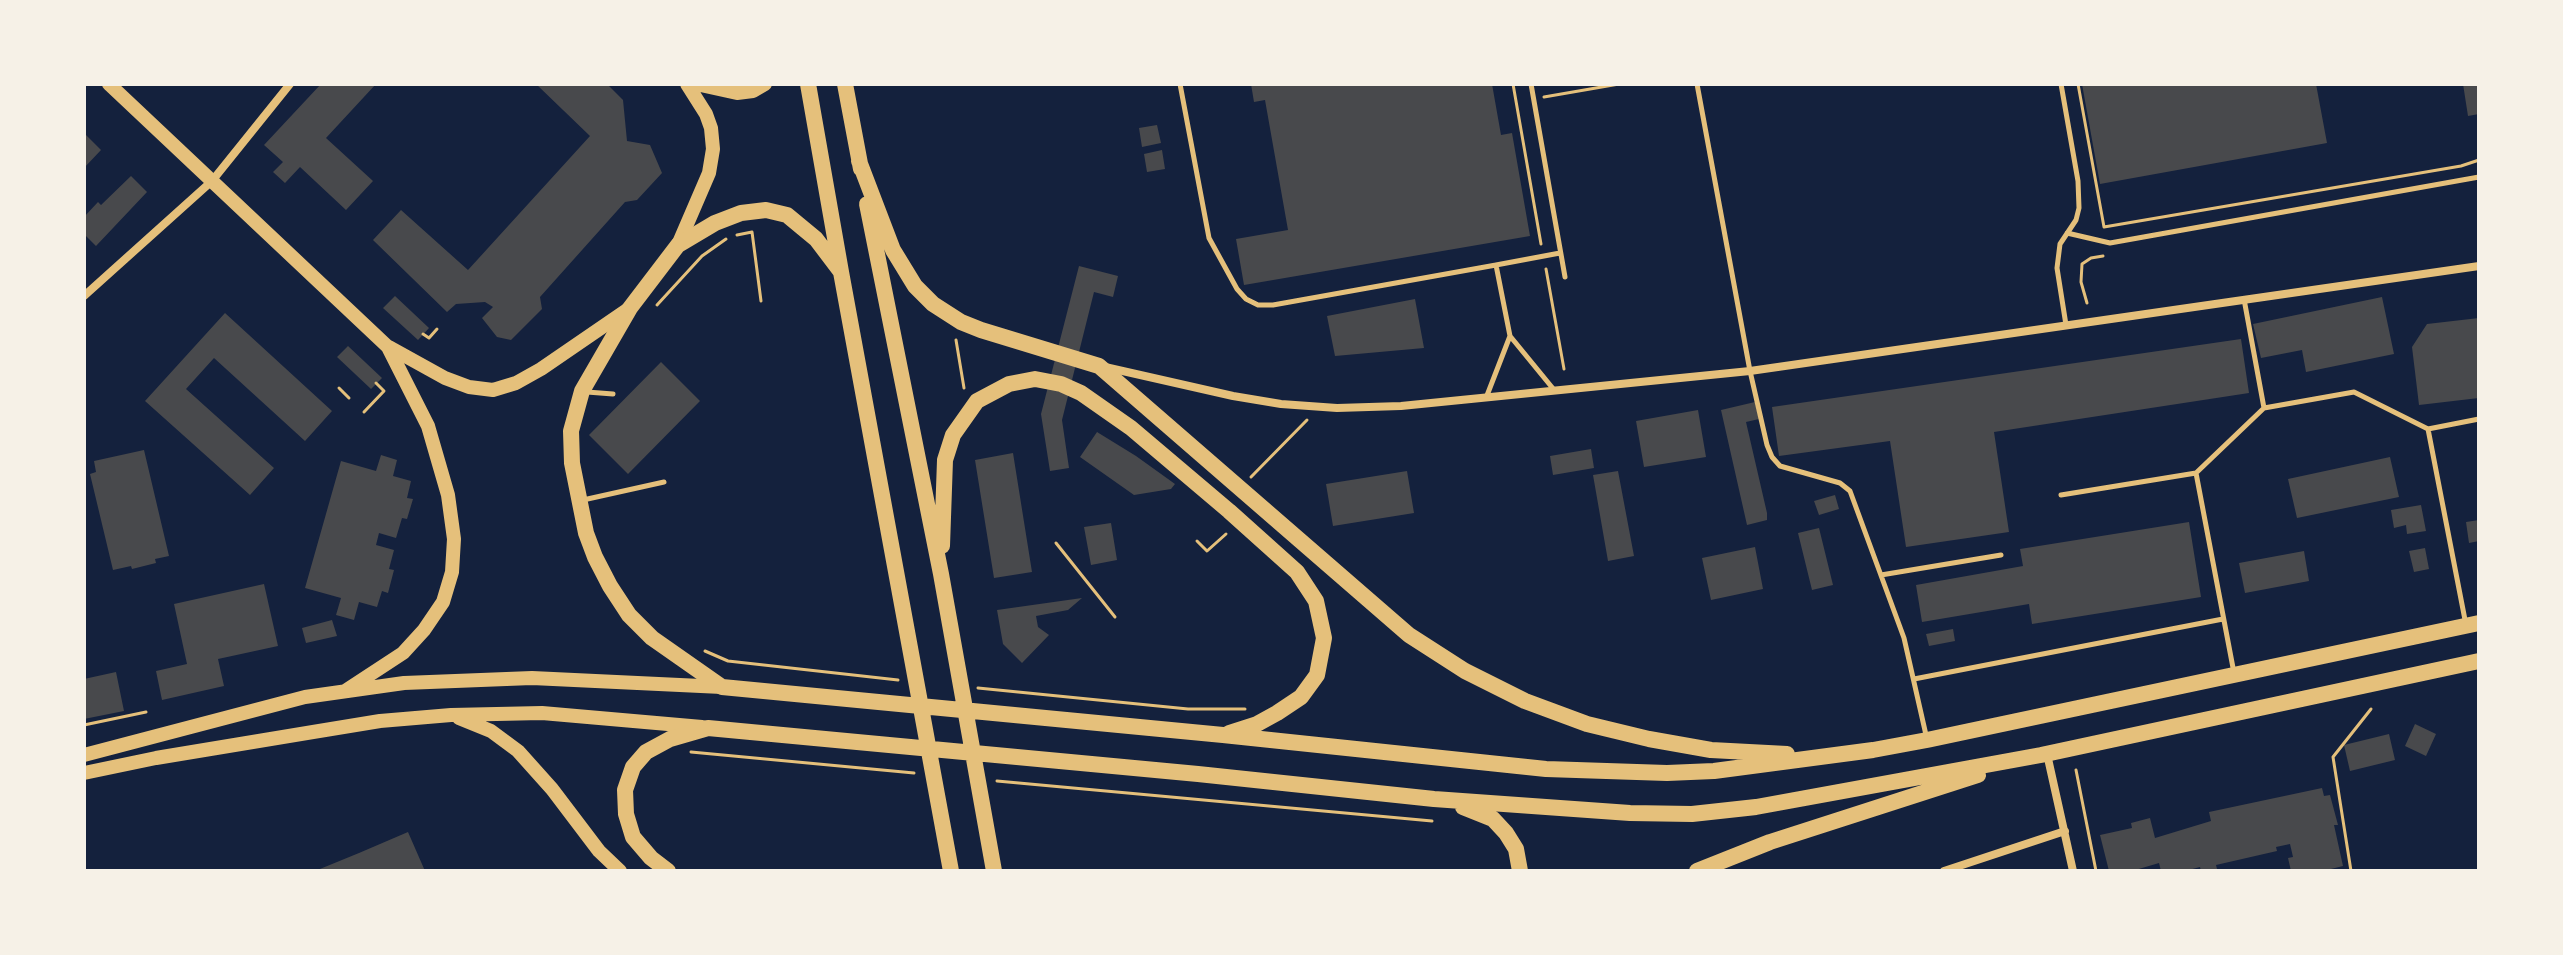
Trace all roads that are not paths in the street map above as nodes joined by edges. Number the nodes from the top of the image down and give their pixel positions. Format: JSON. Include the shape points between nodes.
{"nodes":[{"id":1,"x":109,"y":84,"type":"edge"},
{"id":2,"x":290,"y":84,"type":"edge"},
{"id":3,"x":687,"y":84,"type":"edge"},
{"id":4,"x":696,"y":84,"type":"edge"},
{"id":5,"x":765,"y":84,"type":"edge"},
{"id":6,"x":808,"y":84,"type":"edge"},
{"id":7,"x":845,"y":84,"type":"edge"},
{"id":8,"x":1180,"y":84,"type":"edge"},
{"id":9,"x":1531,"y":84,"type":"edge"},
{"id":10,"x":1697,"y":84,"type":"edge"},
{"id":11,"x":2061,"y":84,"type":"edge"},
{"id":12,"x":859,"y":161,"type":"junction"},
{"id":13,"x":2479,"y":177,"type":"edge"},
{"id":14,"x":212,"y":181,"type":"junction"},
{"id":15,"x":2067,"y":233,"type":"junction"},
{"id":16,"x":678,"y":245,"type":"junction"},
{"id":17,"x":1560,"y":253,"type":"junction"},
{"id":18,"x":1496,"y":265,"type":"junction"},
{"id":19,"x":2479,"y":266,"type":"edge"},
{"id":20,"x":841,"y":272,"type":"junction"},
{"id":21,"x":1565,"y":277,"type":"dead end"},
{"id":22,"x":84,"y":296,"type":"edge"},
{"id":23,"x":2244,"y":299,"type":"junction"},
{"id":24,"x":630,"y":308,"type":"junction"},
{"id":25,"x":2066,"y":325,"type":"junction"},
{"id":26,"x":1510,"y":336,"type":"junction"},
{"id":27,"x":388,"y":347,"type":"junction"},
{"id":28,"x":1099,"y":366,"type":"junction"},
{"id":29,"x":1750,"y":371,"type":"junction"},
{"id":30,"x":582,"y":391,"type":"junction"},
{"id":31,"x":1555,"y":391,"type":"junction"},
{"id":32,"x":613,"y":394,"type":"dead end"},
{"id":33,"x":1486,"y":398,"type":"junction"},
{"id":34,"x":2264,"y":408,"type":"junction"},
{"id":35,"x":2479,"y":419,"type":"edge"},
{"id":36,"x":2428,"y":429,"type":"junction"},
{"id":37,"x":2196,"y":473,"type":"junction"},
{"id":38,"x":664,"y":482,"type":"dead end"},
{"id":39,"x":2061,"y":495,"type":"dead end"},
{"id":40,"x":578,"y":502,"type":"junction"},
{"id":41,"x":2001,"y":555,"type":"dead end"},
{"id":42,"x":941,"y":574,"type":"junction"},
{"id":43,"x":1881,"y":575,"type":"junction"},
{"id":44,"x":2223,"y":619,"type":"junction"},
{"id":45,"x":2473,"y":624,"type":"edge"},
{"id":46,"x":2479,"y":661,"type":"edge"},
{"id":47,"x":2235,"y":675,"type":"junction"},
{"id":48,"x":1914,"y":679,"type":"junction"},
{"id":49,"x":722,"y":687,"type":"junction"},
{"id":50,"x":345,"y":691,"type":"junction"},
{"id":51,"x":451,"y":715,"type":"junction"},
{"id":52,"x":708,"y":728,"type":"junction"},
{"id":53,"x":1223,"y":735,"type":"junction"},
{"id":54,"x":1927,"y":740,"type":"junction"},
{"id":55,"x":1873,"y":750,"type":"junction"},
{"id":56,"x":2044,"y":754,"type":"junction"},
{"id":57,"x":84,"y":755,"type":"edge"},
{"id":58,"x":84,"y":773,"type":"edge"},
{"id":59,"x":1434,"y":799,"type":"junction"},
{"id":60,"x":2065,"y":831,"type":"junction"},
{"id":61,"x":947,"y":854,"type":"junction"},
{"id":62,"x":995,"y":867,"type":"edge"},
{"id":63,"x":620,"y":871,"type":"edge"},
{"id":64,"x":668,"y":871,"type":"edge"},
{"id":65,"x":944,"y":871,"type":"edge"},
{"id":66,"x":951,"y":871,"type":"edge"},
{"id":67,"x":1520,"y":871,"type":"edge"},
{"id":68,"x":1697,"y":871,"type":"edge"},
{"id":69,"x":1944,"y":871,"type":"edge"},
{"id":70,"x":2073,"y":871,"type":"edge"}],
"edges":[{"from":1,"to":14,"type":"main road"},
{"from":2,"to":14,"type":"street"},
{"from":3,"to":16,"type":"main road","via":[[706,114],[713,149],[709,173]]},
{"from":4,"to":5,"type":"main road","via":[[737,93]]},
{"from":6,"to":20,"type":"main road"},
{"from":7,"to":12,"type":"main road"},
{"from":8,"to":18,"type":"lane","via":[[1209,238],[1246,299],[1273,305]]},
{"from":9,"to":17,"type":"lane"},
{"from":10,"to":29,"type":"lane"},
{"from":11,"to":15,"type":"lane","via":[[2079,194],[2076,220]]},
{"from":12,"to":28,"type":"main road","via":[[893,250],[933,304],[981,330]]},
{"from":12,"to":42,"type":"main road"},
{"from":13,"to":15,"type":"lane","via":[[2110,243]]},
{"from":14,"to":22,"type":"street"},
{"from":14,"to":27,"type":"main road"},
{"from":15,"to":25,"type":"lane","via":[[2057,268]]},
{"from":16,"to":20,"type":"main road","via":[[715,223],[766,210],[801,224]]},
{"from":16,"to":24,"type":"main road"},
{"from":17,"to":18,"type":"lane"},
{"from":17,"to":21,"type":"lane"},
{"from":18,"to":26,"type":"lane"},
{"from":19,"to":23,"type":"street"},
{"from":20,"to":61,"type":"main road"},
{"from":23,"to":25,"type":"street"},
{"from":23,"to":34,"type":"lane"},
{"from":24,"to":27,"type":"main road","via":[[541,369],[493,390],[445,378]]},
{"from":24,"to":30,"type":"main road"},
{"from":25,"to":29,"type":"street"},
{"from":26,"to":31,"type":"lane"},
{"from":26,"to":33,"type":"lane"},
{"from":27,"to":50,"type":"main road","via":[[439,458],[454,539],[452,572],[443,602],[424,630],[390,663]]},
{"from":28,"to":33,"type":"street","via":[[1233,396],[1320,407]]},
{"from":28,"to":55,"type":"main road","via":[[1409,635],[1525,701],[1587,724],[1711,750],[1793,755]]},
{"from":29,"to":31,"type":"street"},
{"from":29,"to":43,"type":"lane","via":[[1772,457],[1780,466],[1840,483],[1850,491]]},
{"from":30,"to":32,"type":"lane"},
{"from":30,"to":40,"type":"main road","via":[[571,431]]},
{"from":31,"to":33,"type":"street"},
{"from":34,"to":36,"type":"lane","via":[[2354,392]]},
{"from":34,"to":37,"type":"lane"},
{"from":35,"to":36,"type":"lane"},
{"from":36,"to":45,"type":"lane"},
{"from":37,"to":39,"type":"lane"},
{"from":37,"to":44,"type":"lane"},
{"from":38,"to":40,"type":"lane"},
{"from":40,"to":49,"type":"main road","via":[[595,557],[629,615],[652,638]]},
{"from":41,"to":43,"type":"lane"},
{"from":42,"to":53,"type":"main road","via":[[945,460],[953,435],[977,401],[1009,384],[1035,379],[1081,393],[1229,511],[1297,572],[1316,601],[1324,638],[1317,675],[1301,697],[1277,713]]},
{"from":42,"to":62,"type":"main road"},
{"from":43,"to":48,"type":"lane"},
{"from":44,"to":47,"type":"lane"},
{"from":44,"to":48,"type":"lane"},
{"from":45,"to":47,"type":"main road"},
{"from":46,"to":56,"type":"main road"},
{"from":47,"to":54,"type":"main road"},
{"from":48,"to":54,"type":"lane"},
{"from":49,"to":50,"type":"main road","via":[[532,678]]},
{"from":49,"to":53,"type":"main road"},
{"from":50,"to":57,"type":"main road"},
{"from":51,"to":52,"type":"main road","via":[[542,713]]},
{"from":51,"to":58,"type":"main road","via":[[326,729]]},
{"from":51,"to":63,"type":"main road","via":[[491,731],[518,751]]},
{"from":52,"to":59,"type":"main road"},
{"from":52,"to":64,"type":"main road","via":[[646,752],[633,767],[625,790],[633,837]]},
{"from":53,"to":55,"type":"main road","via":[[1546,769],[1667,773]]},
{"from":54,"to":55,"type":"main road"},
{"from":56,"to":59,"type":"main road","via":[[1692,814]]},
{"from":56,"to":60,"type":"street"},
{"from":56,"to":68,"type":"main road","via":[[1770,842]]},
{"from":59,"to":67,"type":"main road","via":[[1493,819],[1516,849]]},
{"from":60,"to":69,"type":"street"},
{"from":60,"to":70,"type":"street"},
{"from":61,"to":65,"type":"main road"},
{"from":61,"to":66,"type":"main road"}]}
